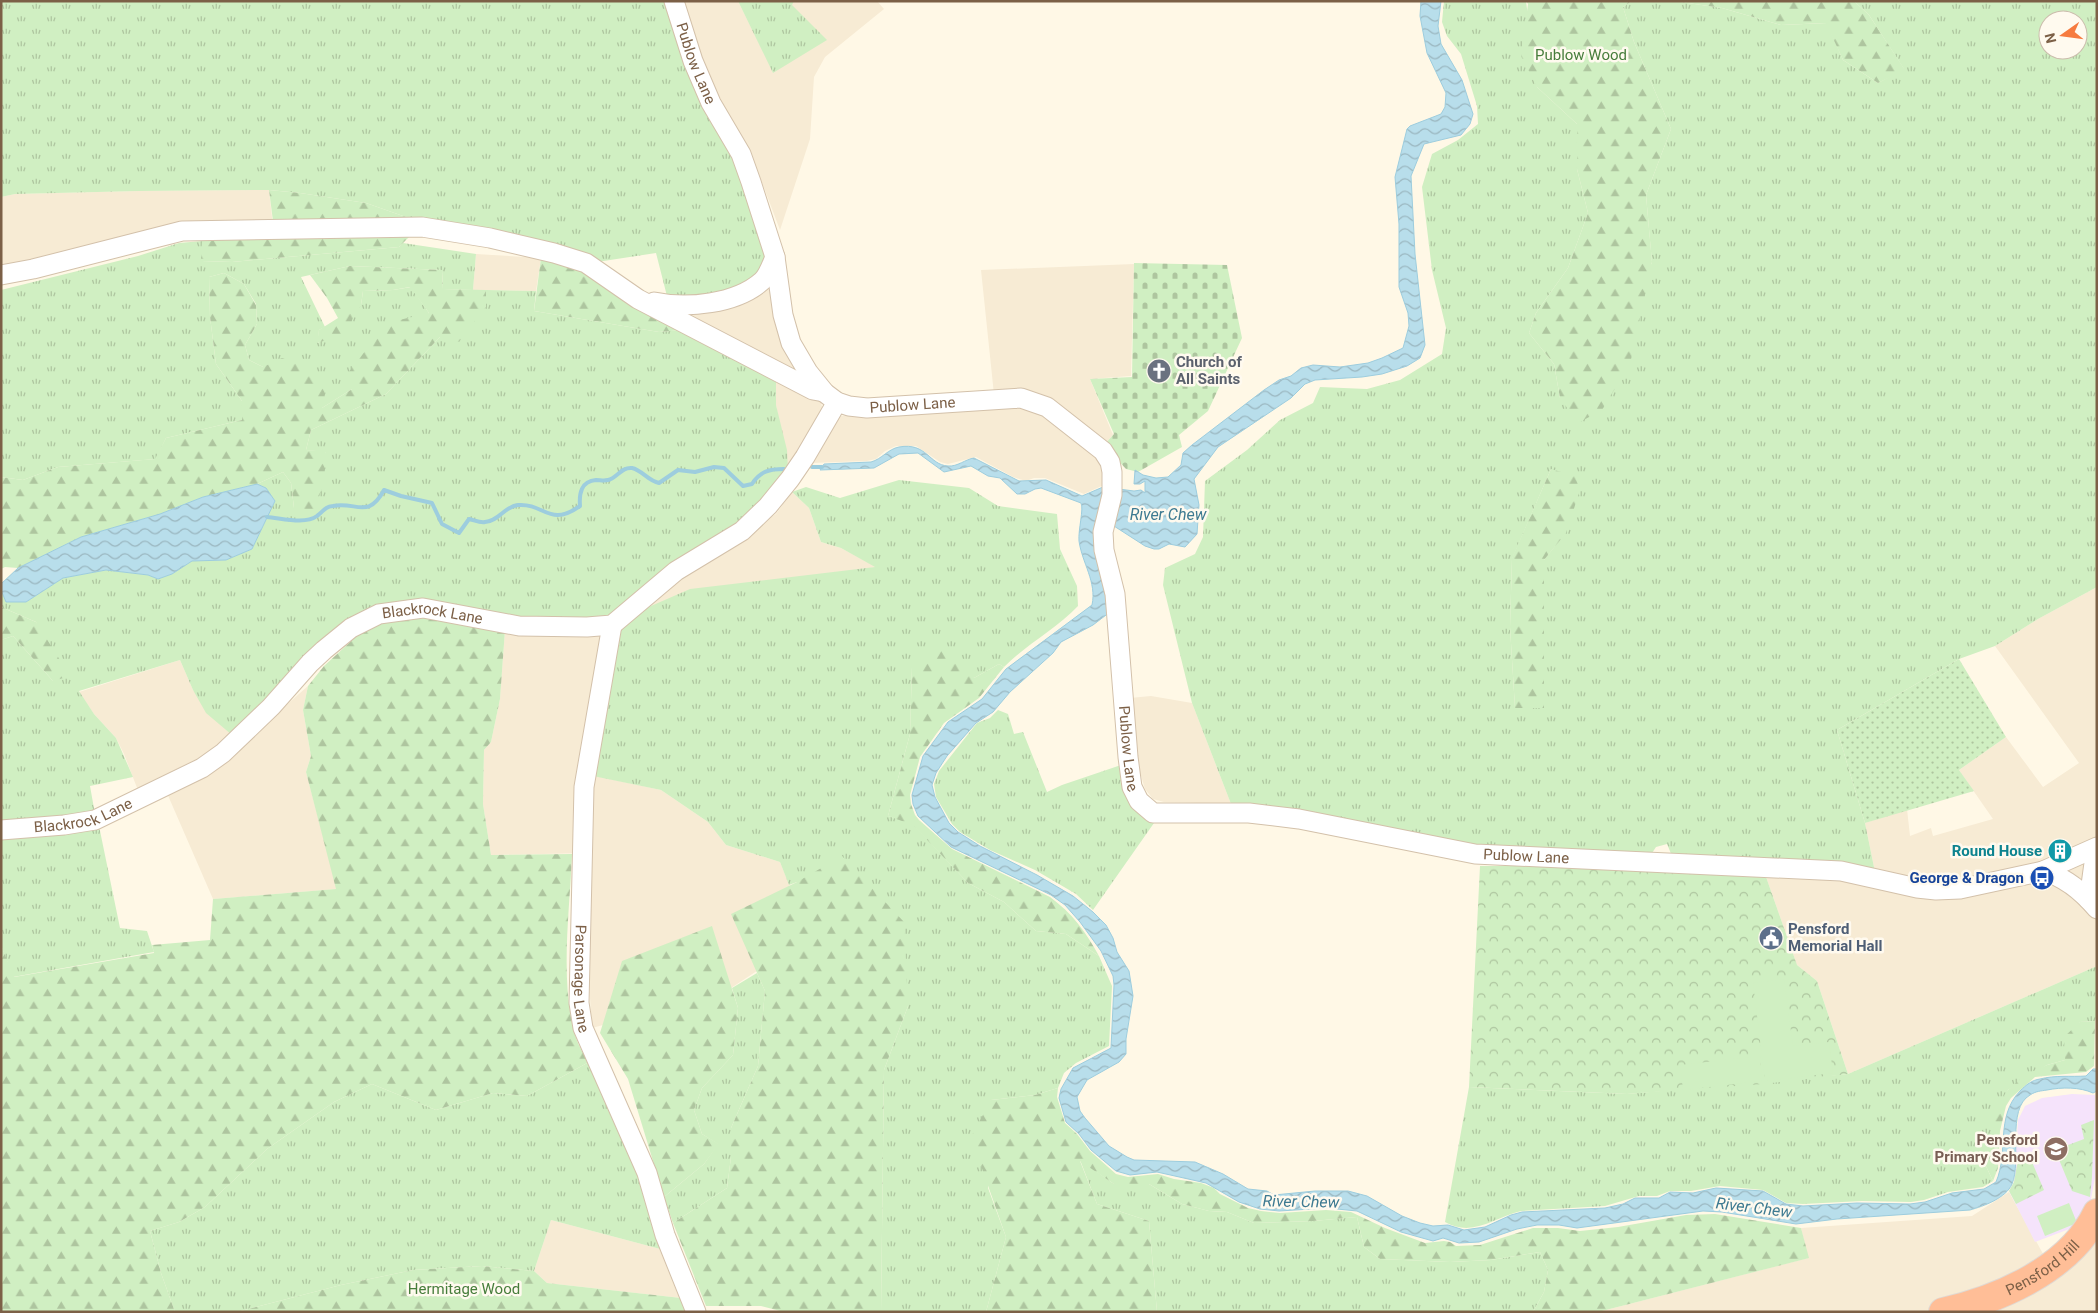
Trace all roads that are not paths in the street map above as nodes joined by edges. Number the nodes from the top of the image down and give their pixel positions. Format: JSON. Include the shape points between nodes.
{"nodes":[{"id":1,"x":674,"y":1,"type":"edge"},
{"id":2,"x":775,"y":257,"type":"junction"},
{"id":3,"x":1,"y":275,"type":"edge"},
{"id":4,"x":638,"y":299,"type":"junction"},
{"id":5,"x":831,"y":397,"type":"junction"},
{"id":6,"x":612,"y":625,"type":"junction"},
{"id":7,"x":1,"y":830,"type":"edge"},
{"id":8,"x":2097,"y":847,"type":"edge"},
{"id":9,"x":2097,"y":854,"type":"edge"},
{"id":10,"x":2043,"y":871,"type":"junction"},
{"id":11,"x":2093,"y":904,"type":"edge"},
{"id":12,"x":2097,"y":1213,"type":"edge"},
{"id":13,"x":694,"y":1305,"type":"edge"},
{"id":14,"x":1943,"y":1312,"type":"edge"}],
"edges":[{"from":1,"to":2,"type":"street","name":"Publow Lane","via":[[693,61],[711,103],[741,154]]},
{"from":2,"to":4,"type":"street","via":[[763,280],[722,300],[696,306]]},
{"from":2,"to":5,"type":"street","name":"Publow Lane","via":[[782,316],[791,343],[808,372]]},
{"from":3,"to":4,"type":"street","via":[[182,231],[422,227],[490,238],[586,263]]},
{"from":4,"to":5,"type":"street"},
{"from":5,"to":6,"type":"street","via":[[805,458],[768,506],[742,531],[676,571]]},
{"from":5,"to":10,"type":"street","name":"Publow Lane","via":[[849,406],[867,408],[1022,398],[1047,407],[1103,452],[1112,472],[1112,495],[1103,532],[1104,550],[1115,594],[1132,787],[1139,801],[1153,812],[1249,813],[1299,819],[1475,854],[1841,871],[1936,890],[1960,889]]},
{"from":6,"to":7,"type":"street","name":"Blackrock Lane","via":[[519,626],[423,608],[379,614],[351,628],[324,650],[264,714],[202,768],[95,820]]},
{"from":6,"to":13,"type":"street","name":"Parsonage Lane","via":[[584,787],[579,1003],[583,1028],[647,1174],[665,1236]]},
{"from":8,"to":10,"type":"street","name":"Publow Lane"},
{"from":9,"to":11,"type":"street"},
{"from":10,"to":11,"type":"street","via":[[2071,884]]},
{"from":12,"to":14,"type":"highway","name":"Pensford Hill","via":[[2075,1244],[2036,1276],[1993,1297]]}]}
